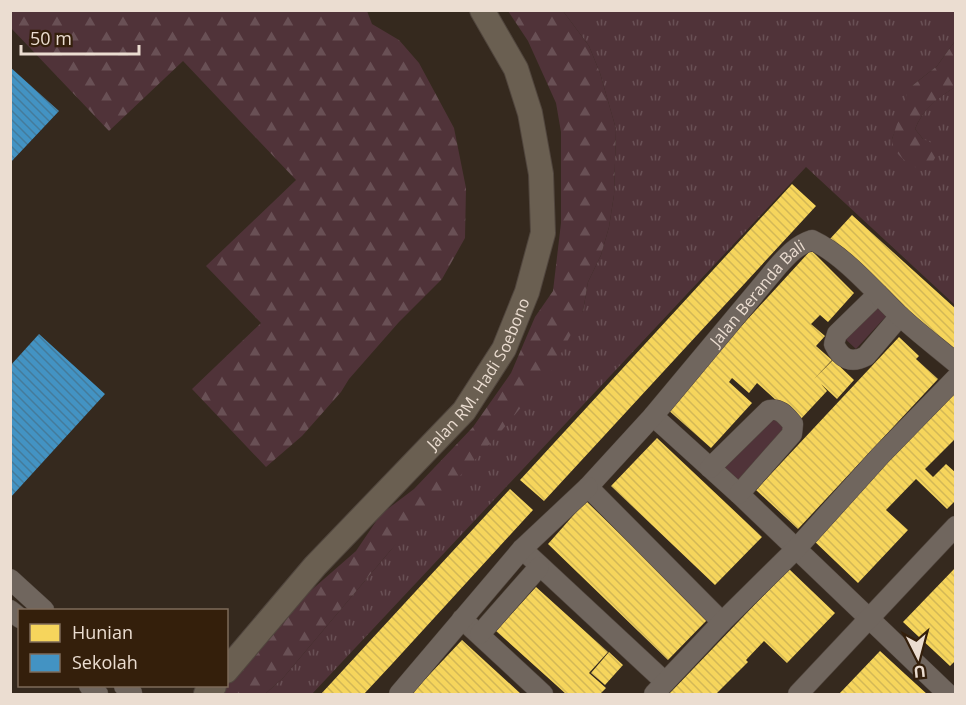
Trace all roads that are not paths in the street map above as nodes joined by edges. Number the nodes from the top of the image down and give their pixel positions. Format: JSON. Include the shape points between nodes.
{"nodes":[{"id":1,"x":482,"y":10,"type":"edge"},
{"id":2,"x":878,"y":294,"type":"junction"},
{"id":3,"x":900,"y":316,"type":"junction"},
{"id":4,"x":956,"y":363,"type":"edge"},
{"id":5,"x":956,"y":378,"type":"edge"},
{"id":6,"x":653,"y":416,"type":"junction"},
{"id":7,"x":710,"y":468,"type":"junction"},
{"id":8,"x":588,"y":487,"type":"junction"},
{"id":9,"x":739,"y":494,"type":"junction"},
{"id":10,"x":956,"y":526,"type":"edge"},
{"id":11,"x":522,"y":549,"type":"junction"},
{"id":12,"x":796,"y":549,"type":"junction"},
{"id":13,"x":539,"y":567,"type":"junction"},
{"id":14,"x":10,"y":579,"type":"edge"},
{"id":15,"x":43,"y":609,"type":"edge"},
{"id":16,"x":462,"y":619,"type":"junction"},
{"id":17,"x":868,"y":619,"type":"junction"},
{"id":18,"x":722,"y":622,"type":"junction"},
{"id":19,"x":480,"y":634,"type":"junction"},
{"id":20,"x":228,"y":668,"type":"edge"},
{"id":21,"x":659,"y":688,"type":"edge"},
{"id":22,"x":948,"y":691,"type":"edge"},
{"id":23,"x":399,"y":694,"type":"edge"},
{"id":24,"x":543,"y":694,"type":"edge"},
{"id":25,"x":798,"y":694,"type":"edge"}],
"edges":[{"from":1,"to":20,"type":"main road","name":"Jalan RM. Hadi Soebono","via":[[516,69],[530,113],[541,174],[543,233],[527,292],[504,349],[464,411],[315,566]]},
{"from":2,"to":3,"type":"street","name":"Jalan Beranda Bali"},
{"from":2,"to":3,"type":"street","via":[[837,334],[834,344],[844,358],[858,360],[866,356]]},
{"from":2,"to":6,"type":"street","name":"Jalan Beranda Bali","via":[[819,243],[803,243],[778,266]]},
{"from":3,"to":4,"type":"street","name":"Jalan Beranda Bali"},
{"from":5,"to":12,"type":"street"},
{"from":6,"to":7,"type":"street"},
{"from":6,"to":8,"type":"street","name":"Jalan Beranda Bali"},
{"from":7,"to":9,"type":"street"},
{"from":7,"to":9,"type":"street","via":[[769,410],[784,413],[793,424],[792,434]]},
{"from":8,"to":11,"type":"street","name":"Jalan Beranda Bali"},
{"from":8,"to":18,"type":"street"},
{"from":9,"to":12,"type":"street"},
{"from":10,"to":17,"type":"street"},
{"from":11,"to":13,"type":"street"},
{"from":11,"to":16,"type":"street"},
{"from":12,"to":17,"type":"street"},
{"from":12,"to":18,"type":"street"},
{"from":13,"to":19,"type":"street"},
{"from":13,"to":21,"type":"street"},
{"from":14,"to":15,"type":"street"},
{"from":16,"to":19,"type":"street"},
{"from":16,"to":23,"type":"street"},
{"from":17,"to":22,"type":"street"},
{"from":17,"to":25,"type":"street"},
{"from":18,"to":21,"type":"street"},
{"from":19,"to":24,"type":"street"}]}
